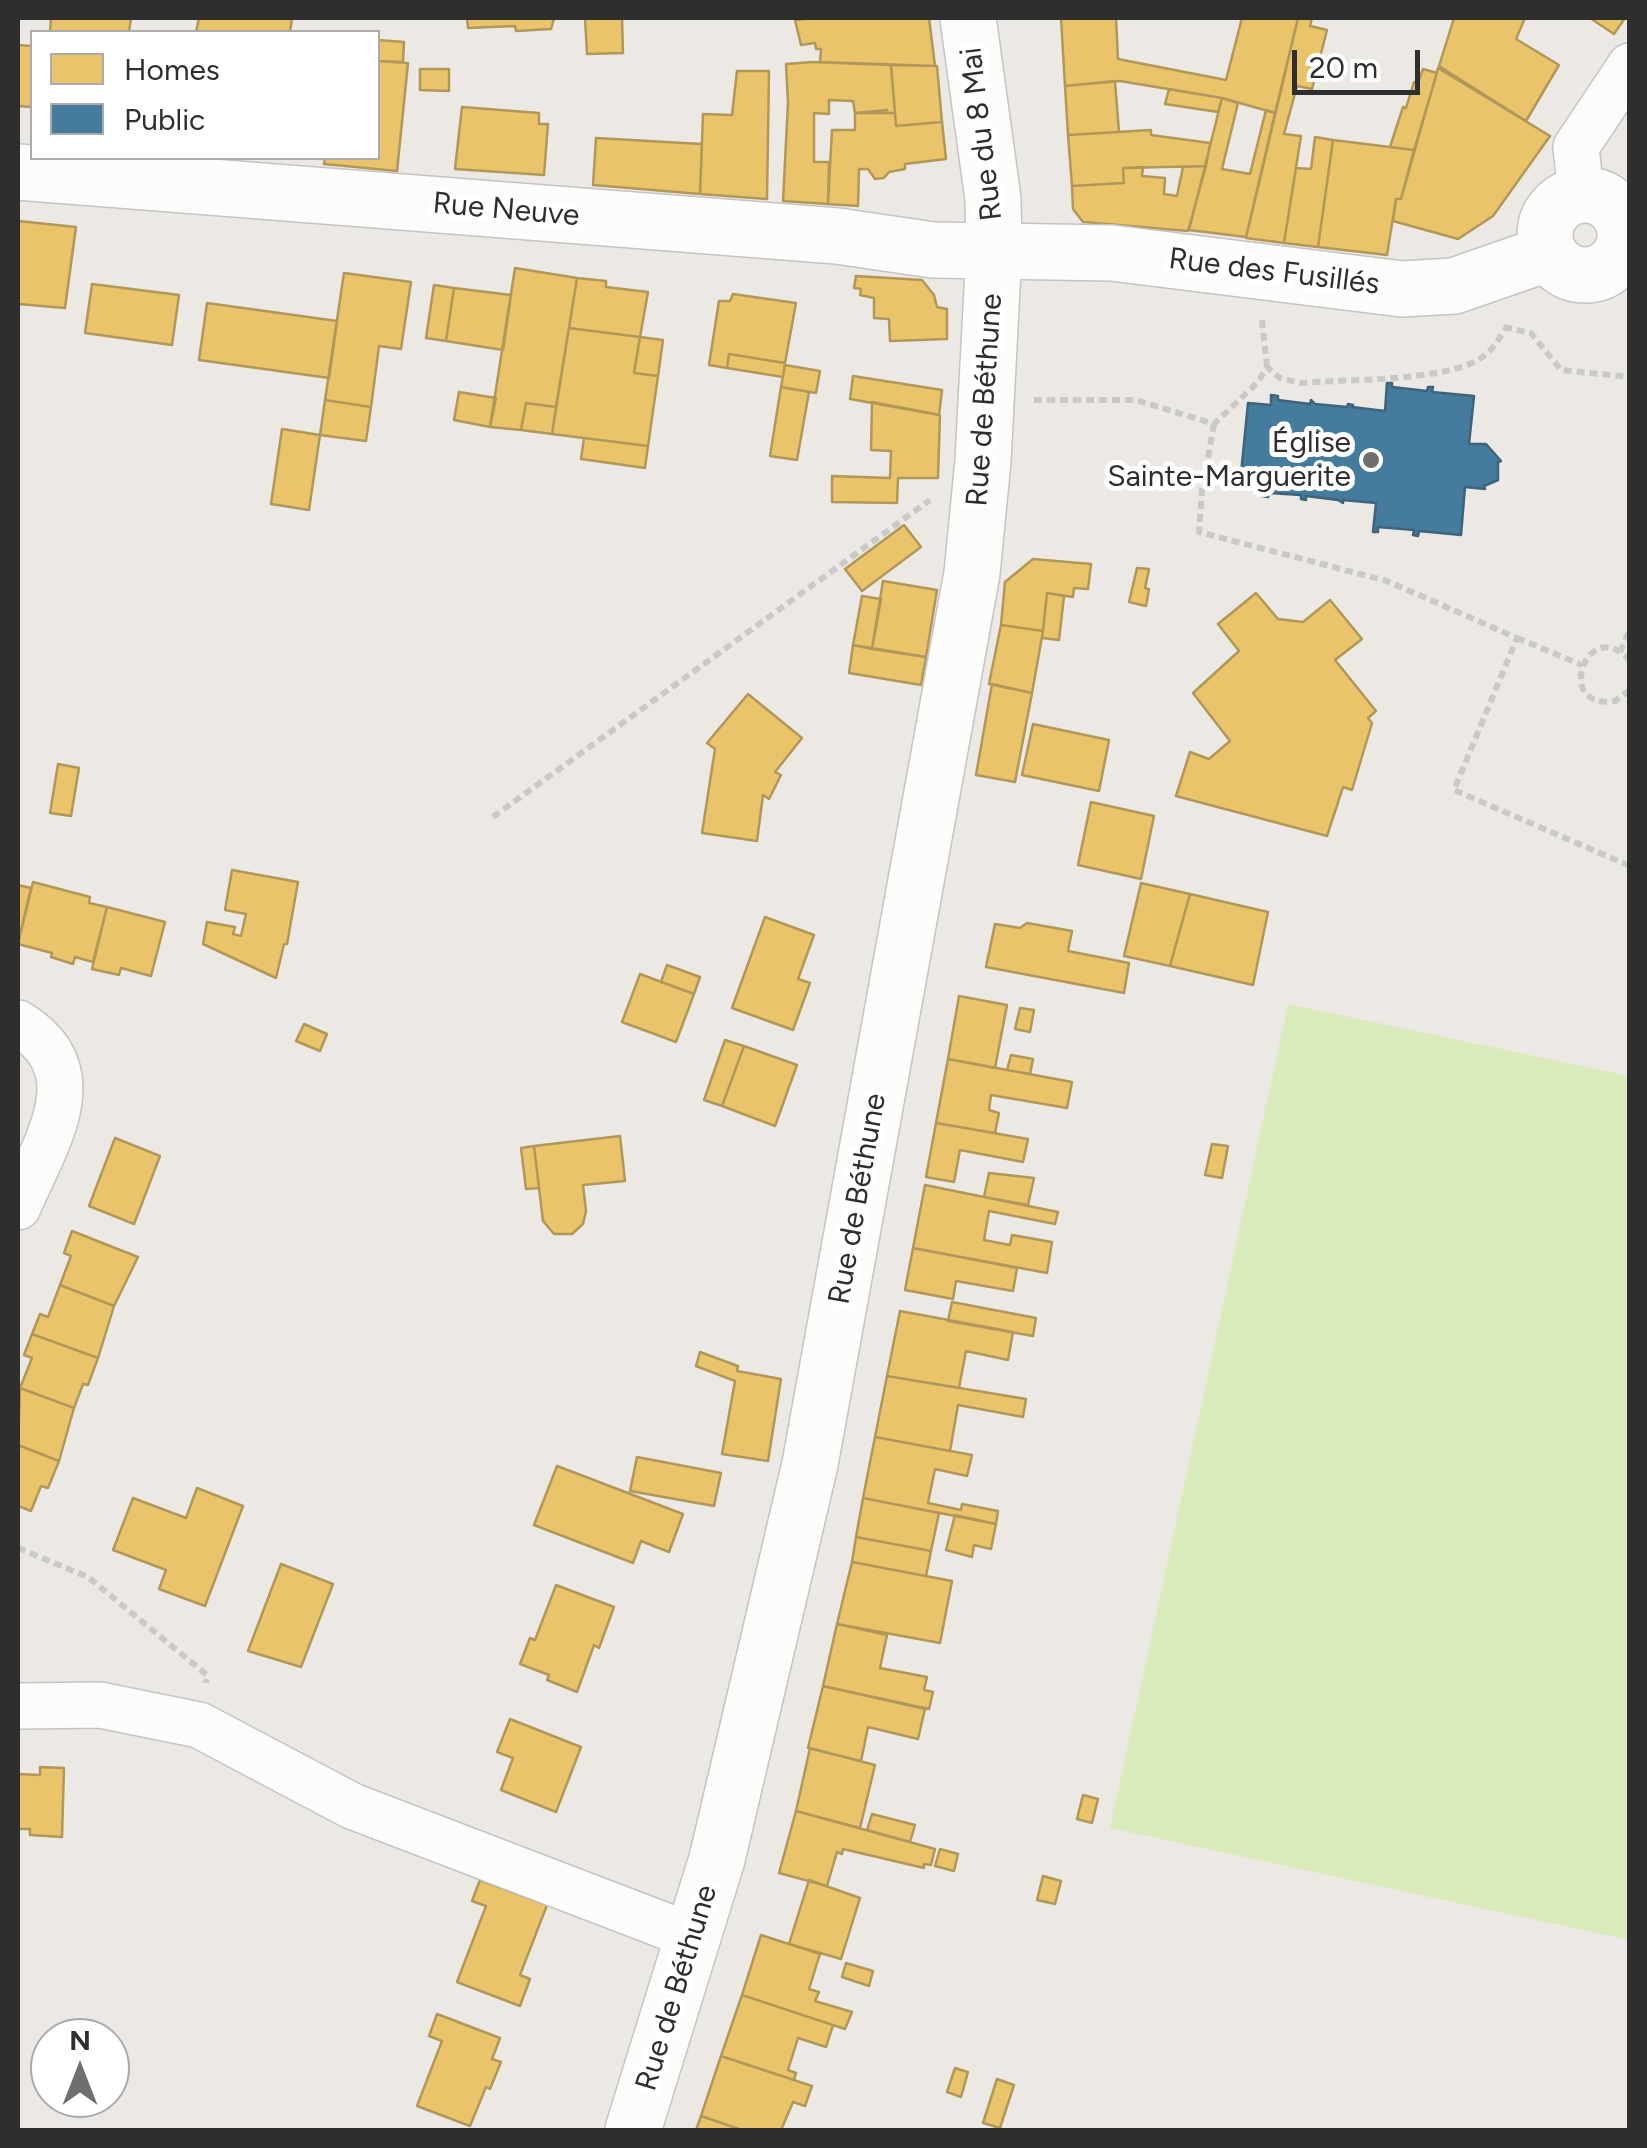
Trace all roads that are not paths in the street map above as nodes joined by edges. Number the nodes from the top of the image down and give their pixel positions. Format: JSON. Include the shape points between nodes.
{"nodes":[{"id":1,"x":968,"y":18,"type":"edge"},
{"id":2,"x":1630,"y":66,"type":"edge"},
{"id":3,"x":18,"y":172,"type":"edge"},
{"id":4,"x":1581,"y":195,"type":"junction"},
{"id":5,"x":1628,"y":239,"type":"edge"},
{"id":6,"x":994,"y":250,"type":"junction"},
{"id":7,"x":1549,"y":253,"type":"junction"},
{"id":8,"x":18,"y":1023,"type":"edge"},
{"id":9,"x":18,"y":1207,"type":"edge"},
{"id":10,"x":18,"y":1706,"type":"edge"},
{"id":11,"x":694,"y":1938,"type":"junction"},
{"id":12,"x":633,"y":2130,"type":"edge"}],
"edges":[{"from":1,"to":6,"type":"street","name":"Rue du 8 Mai"},
{"from":2,"to":4,"type":"street","via":[[1576,148]]},
{"from":3,"to":6,"type":"street","name":"Rue Neuve"},
{"from":4,"to":5,"type":"street","via":[[1614,206]]},
{"from":4,"to":7,"type":"street","via":[[1550,216]]},
{"from":5,"to":7,"type":"street","via":[[1614,264],[1589,275],[1566,270]]},
{"from":6,"to":7,"type":"street","name":"Rue des Fusillés","via":[[1112,252],[1402,289],[1454,286]]},
{"from":6,"to":11,"type":"street","name":"Rue de Béthune","via":[[972,573],[810,1464]]},
{"from":8,"to":9,"type":"street","via":[[58,1062],[60,1107]]},
{"from":10,"to":11,"type":"street","via":[[100,1705],[199,1725],[352,1806]]},
{"from":11,"to":12,"type":"street","name":"Rue de Béthune"}]}
